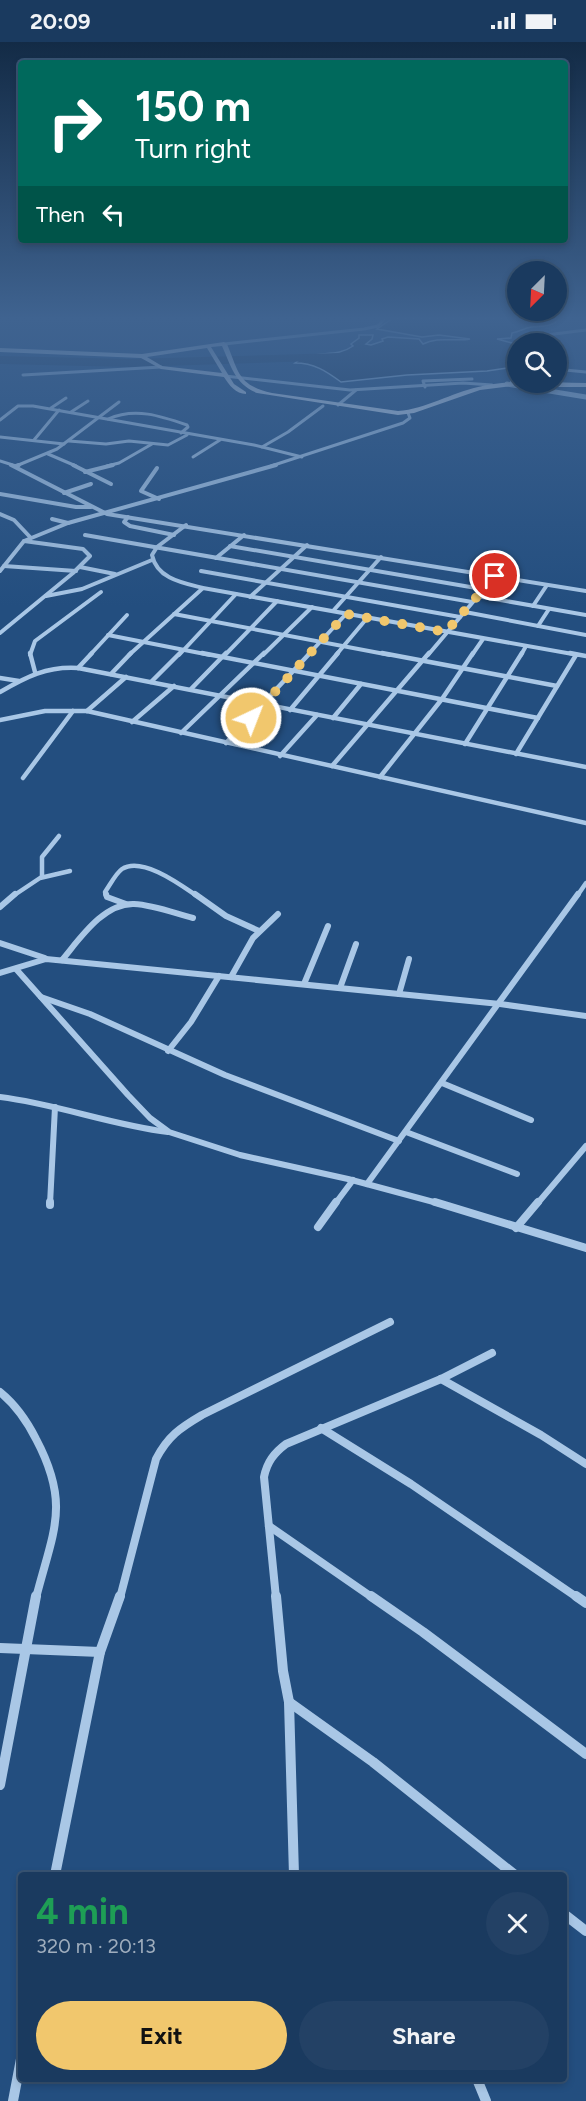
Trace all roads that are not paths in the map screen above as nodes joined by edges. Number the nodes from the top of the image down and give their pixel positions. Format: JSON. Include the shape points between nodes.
{"nodes":[{"id":1,"x":56,"y":414,"type":"edge"},
{"id":2,"x":83,"y":414,"type":"edge"},
{"id":3,"x":103,"y":414,"type":"edge"},
{"id":4,"x":118,"y":414,"type":"edge"},
{"id":5,"x":142,"y":414,"type":"edge"},
{"id":6,"x":312,"y":414,"type":"edge"},
{"id":7,"x":400,"y":414,"type":"edge"},
{"id":8,"x":403,"y":414,"type":"edge"},
{"id":9,"x":409,"y":415,"type":"junction"},
{"id":10,"x":99,"y":417,"type":"junction"},
{"id":11,"x":108,"y":419,"type":"junction"},
{"id":12,"x":181,"y":433,"type":"junction"},
{"id":13,"x":188,"y":435,"type":"junction"},
{"id":14,"x":0,"y":436,"type":"edge"},
{"id":15,"x":34,"y":440,"type":"junction"},
{"id":16,"x":220,"y":440,"type":"junction"},
{"id":17,"x":69,"y":441,"type":"junction"},
{"id":18,"x":153,"y":443,"type":"junction"},
{"id":19,"x":64,"y":444,"type":"junction"},
{"id":20,"x":262,"y":447,"type":"junction"},
{"id":21,"x":47,"y":454,"type":"junction"},
{"id":22,"x":193,"y":457,"type":"dead end"},
{"id":23,"x":303,"y":457,"type":"junction"},
{"id":24,"x":0,"y":461,"type":"edge"},
{"id":25,"x":16,"y":466,"type":"junction"},
{"id":26,"x":157,"y":468,"type":"dead end"},
{"id":27,"x":85,"y":472,"type":"junction"},
{"id":28,"x":91,"y":484,"type":"dead end"},
{"id":29,"x":111,"y":484,"type":"dead end"},
{"id":30,"x":64,"y":493,"type":"junction"},
{"id":31,"x":0,"y":494,"type":"edge"},
{"id":32,"x":159,"y":499,"type":"junction"},
{"id":33,"x":91,"y":507,"type":"junction"},
{"id":34,"x":0,"y":514,"type":"edge"},
{"id":35,"x":107,"y":514,"type":"junction"},
{"id":36,"x":128,"y":517,"type":"junction"},
{"id":37,"x":52,"y":519,"type":"dead end"},
{"id":38,"x":68,"y":523,"type":"junction"},
{"id":39,"x":186,"y":525,"type":"junction"},
{"id":40,"x":85,"y":535,"type":"dead end"},
{"id":41,"x":174,"y":535,"type":"junction"},
{"id":42,"x":244,"y":535,"type":"junction"},
{"id":43,"x":30,"y":537,"type":"junction"},
{"id":44,"x":24,"y":541,"type":"junction"},
{"id":45,"x":308,"y":545,"type":"junction"},
{"id":46,"x":231,"y":546,"type":"junction"},
{"id":47,"x":158,"y":547,"type":"junction"},
{"id":48,"x":381,"y":557,"type":"junction"},
{"id":49,"x":216,"y":558,"type":"junction"},
{"id":50,"x":292,"y":558,"type":"junction"},
{"id":51,"x":152,"y":560,"type":"junction"},
{"id":52,"x":4,"y":566,"type":"junction"},
{"id":53,"x":80,"y":567,"type":"junction"},
{"id":54,"x":279,"y":569,"type":"junction"},
{"id":55,"x":370,"y":570,"type":"junction"},
{"id":56,"x":0,"y":571,"type":"edge"},
{"id":57,"x":75,"y":571,"type":"junction"},
{"id":58,"x":201,"y":571,"type":"dead end"},
{"id":59,"x":116,"y":574,"type":"junction"},
{"id":60,"x":495,"y":576,"type":"junction"},
{"id":61,"x":266,"y":582,"type":"junction"},
{"id":62,"x":357,"y":582,"type":"junction"},
{"id":63,"x":547,"y":585,"type":"junction"},
{"id":64,"x":203,"y":588,"type":"junction"},
{"id":65,"x":482,"y":589,"type":"junction"},
{"id":66,"x":586,"y":591,"type":"edge"},
{"id":67,"x":100,"y":592,"type":"dead end"},
{"id":68,"x":236,"y":594,"type":"junction"},
{"id":69,"x":46,"y":596,"type":"junction"},
{"id":70,"x":345,"y":596,"type":"junction"},
{"id":71,"x":477,"y":596,"type":"junction"},
{"id":72,"x":250,"y":597,"type":"junction"},
{"id":73,"x":277,"y":601,"type":"junction"},
{"id":74,"x":472,"y":602,"type":"junction"},
{"id":75,"x":533,"y":606,"type":"junction"},
{"id":76,"x":312,"y":607,"type":"junction"},
{"id":77,"x":549,"y":609,"type":"junction"},
{"id":78,"x":333,"y":611,"type":"junction"},
{"id":79,"x":465,"y":612,"type":"junction"},
{"id":80,"x":174,"y":614,"type":"junction"},
{"id":81,"x":346,"y":614,"type":"junction"},
{"id":82,"x":127,"y":615,"type":"dead end"},
{"id":83,"x":586,"y":615,"type":"edge"},
{"id":84,"x":460,"y":616,"type":"junction"},
{"id":85,"x":368,"y":617,"type":"junction"},
{"id":86,"x":212,"y":622,"type":"junction"},
{"id":87,"x":538,"y":626,"type":"junction"},
{"id":88,"x":586,"y":627,"type":"edge"},
{"id":89,"x":251,"y":629,"type":"junction"},
{"id":90,"x":446,"y":632,"type":"junction"},
{"id":91,"x":0,"y":633,"type":"edge"},
{"id":92,"x":584,"y":634,"type":"edge"},
{"id":93,"x":108,"y":635,"type":"junction"},
{"id":94,"x":283,"y":635,"type":"junction"},
{"id":95,"x":483,"y":639,"type":"junction"},
{"id":96,"x":142,"y":641,"type":"junction"},
{"id":97,"x":320,"y":642,"type":"junction"},
{"id":98,"x":526,"y":646,"type":"junction"},
{"id":99,"x":344,"y":647,"type":"junction"},
{"id":100,"x":184,"y":649,"type":"junction"},
{"id":101,"x":576,"y":655,"type":"junction"},
{"id":102,"x":222,"y":656,"type":"junction"},
{"id":103,"x":586,"y":656,"type":"edge"},
{"id":104,"x":420,"y":662,"type":"junction"},
{"id":105,"x":255,"y":663,"type":"junction"},
{"id":106,"x":78,"y":668,"type":"junction"},
{"id":107,"x":464,"y":669,"type":"junction"},
{"id":108,"x":293,"y":670,"type":"junction"},
{"id":109,"x":35,"y":672,"type":"junction"},
{"id":110,"x":111,"y":674,"type":"junction"},
{"id":111,"x":320,"y":676,"type":"junction"},
{"id":112,"x":126,"y":677,"type":"junction"},
{"id":113,"x":507,"y":677,"type":"junction"},
{"id":114,"x":0,"y":678,"type":"edge"},
{"id":115,"x":19,"y":681,"type":"junction"},
{"id":116,"x":151,"y":682,"type":"junction"},
{"id":117,"x":361,"y":684,"type":"junction"},
{"id":118,"x":174,"y":686,"type":"junction"},
{"id":119,"x":557,"y":687,"type":"junction"},
{"id":120,"x":191,"y":689,"type":"junction"},
{"id":121,"x":398,"y":691,"type":"junction"},
{"id":122,"x":0,"y":692,"type":"edge"},
{"id":123,"x":219,"y":696,"type":"junction"},
{"id":124,"x":442,"y":699,"type":"junction"},
{"id":125,"x":263,"y":705,"type":"junction"},
{"id":126,"x":487,"y":708,"type":"junction"},
{"id":127,"x":290,"y":710,"type":"junction"},
{"id":128,"x":73,"y":711,"type":"junction"},
{"id":129,"x":87,"y":711,"type":"junction"},
{"id":130,"x":317,"y":715,"type":"junction"},
{"id":131,"x":333,"y":718,"type":"junction"},
{"id":132,"x":538,"y":718,"type":"junction"},
{"id":133,"x":0,"y":720,"type":"edge"},
{"id":134,"x":132,"y":722,"type":"junction"},
{"id":135,"x":368,"y":725,"type":"junction"},
{"id":136,"x":181,"y":733,"type":"junction"},
{"id":137,"x":414,"y":734,"type":"junction"},
{"id":138,"x":226,"y":743,"type":"junction"},
{"id":139,"x":465,"y":744,"type":"junction"},
{"id":140,"x":516,"y":754,"type":"junction"},
{"id":141,"x":280,"y":756,"type":"junction"},
{"id":142,"x":332,"y":766,"type":"junction"},
{"id":143,"x":586,"y":767,"type":"edge"},
{"id":144,"x":380,"y":777,"type":"junction"},
{"id":145,"x":23,"y":778,"type":"dead end"},
{"id":146,"x":586,"y":823,"type":"edge"},
{"id":147,"x":59,"y":836,"type":"dead end"},
{"id":148,"x":70,"y":871,"type":"dead end"},
{"id":149,"x":42,"y":876,"type":"junction"},
{"id":150,"x":585,"y":885,"type":"edge"},
{"id":151,"x":126,"y":904,"type":"junction"},
{"id":152,"x":0,"y":907,"type":"edge"},
{"id":153,"x":278,"y":914,"type":"dead end"},
{"id":154,"x":193,"y":918,"type":"dead end"},
{"id":155,"x":328,"y":926,"type":"dead end"},
{"id":156,"x":260,"y":931,"type":"junction"},
{"id":157,"x":0,"y":943,"type":"edge"},
{"id":158,"x":356,"y":944,"type":"dead end"},
{"id":159,"x":46,"y":959,"type":"junction"},
{"id":160,"x":409,"y":959,"type":"dead end"},
{"id":161,"x":62,"y":960,"type":"junction"},
{"id":162,"x":16,"y":969,"type":"junction"},
{"id":163,"x":0,"y":973,"type":"edge"},
{"id":164,"x":219,"y":976,"type":"junction"},
{"id":165,"x":231,"y":976,"type":"junction"},
{"id":166,"x":304,"y":984,"type":"junction"},
{"id":167,"x":340,"y":988,"type":"junction"},
{"id":168,"x":399,"y":994,"type":"junction"},
{"id":169,"x":40,"y":996,"type":"junction"},
{"id":170,"x":500,"y":1004,"type":"junction"},
{"id":171,"x":586,"y":1016,"type":"edge"},
{"id":172,"x":168,"y":1051,"type":"junction"},
{"id":173,"x":442,"y":1083,"type":"junction"},
{"id":174,"x":0,"y":1097,"type":"edge"},
{"id":175,"x":55,"y":1107,"type":"junction"},
{"id":176,"x":531,"y":1120,"type":"dead end"},
{"id":177,"x":169,"y":1132,"type":"junction"},
{"id":178,"x":406,"y":1132,"type":"junction"},
{"id":179,"x":399,"y":1141,"type":"junction"},
{"id":180,"x":586,"y":1146,"type":"edge"},
{"id":181,"x":518,"y":1174,"type":"dead end"},
{"id":182,"x":353,"y":1180,"type":"junction"},
{"id":183,"x":367,"y":1184,"type":"junction"},
{"id":184,"x":50,"y":1205,"type":"dead end"},
{"id":185,"x":318,"y":1227,"type":"dead end"},
{"id":186,"x":516,"y":1228,"type":"junction"},
{"id":187,"x":586,"y":1248,"type":"edge"},
{"id":188,"x":390,"y":1322,"type":"dead end"},
{"id":189,"x":492,"y":1353,"type":"dead end"},
{"id":190,"x":441,"y":1378,"type":"junction"},
{"id":191,"x":0,"y":1392,"type":"edge"},
{"id":192,"x":321,"y":1428,"type":"junction"},
{"id":193,"x":586,"y":1464,"type":"edge"},
{"id":194,"x":269,"y":1526,"type":"junction"},
{"id":195,"x":586,"y":1603,"type":"edge"},
{"id":196,"x":0,"y":1648,"type":"edge"},
{"id":197,"x":25,"y":1651,"type":"junction"},
{"id":198,"x":100,"y":1652,"type":"junction"},
{"id":199,"x":289,"y":1702,"type":"junction"},
{"id":200,"x":586,"y":1754,"type":"edge"},
{"id":201,"x":0,"y":1785,"type":"edge"},
{"id":202,"x":56,"y":1872,"type":"edge"},
{"id":203,"x":294,"y":1872,"type":"edge"},
{"id":204,"x":511,"y":1872,"type":"edge"},
{"id":205,"x":567,"y":1916,"type":"edge"},
{"id":206,"x":586,"y":1931,"type":"edge"},
{"id":207,"x":18,"y":2075,"type":"edge"},
{"id":208,"x":478,"y":2082,"type":"edge"},
{"id":209,"x":13,"y":2101,"type":"edge"},
{"id":210,"x":486,"y":2101,"type":"edge"}],
"edges":[{"from":1,"to":15,"type":"street"},
{"from":2,"to":10,"type":"street"},
{"from":3,"to":10,"type":"street"},
{"from":4,"to":11,"type":"street"},
{"from":5,"to":12,"type":"street","via":[[187,425]]},
{"from":6,"to":20,"type":"street"},
{"from":7,"to":9,"type":"main road"},
{"from":8,"to":9,"type":"main road"},
{"from":9,"to":23,"type":"street","via":[[403,423]]},
{"from":10,"to":11,"type":"street"},
{"from":10,"to":17,"type":"street"},
{"from":11,"to":12,"type":"street"},
{"from":12,"to":13,"type":"street"},
{"from":13,"to":16,"type":"street"},
{"from":13,"to":18,"type":"street","via":[[171,444]]},
{"from":14,"to":15,"type":"street"},
{"from":15,"to":19,"type":"street"},
{"from":16,"to":20,"type":"street"},
{"from":16,"to":22,"type":"street"},
{"from":17,"to":18,"type":"street"},
{"from":17,"to":19,"type":"street"},
{"from":18,"to":27,"type":"street","via":[[119,463]]},
{"from":19,"to":21,"type":"street"},
{"from":20,"to":23,"type":"street"},
{"from":21,"to":25,"type":"street"},
{"from":21,"to":27,"type":"street"},
{"from":23,"to":32,"type":"street"},
{"from":24,"to":25,"type":"street"},
{"from":25,"to":30,"type":"street"},
{"from":26,"to":32,"type":"street","via":[[141,491]]},
{"from":27,"to":29,"type":"street"},
{"from":28,"to":30,"type":"street"},
{"from":30,"to":33,"type":"street"},
{"from":31,"to":33,"type":"street"},
{"from":32,"to":35,"type":"street"},
{"from":33,"to":35,"type":"street"},
{"from":34,"to":43,"type":"street","via":[[14,520]]},
{"from":35,"to":36,"type":"street"},
{"from":35,"to":38,"type":"street"},
{"from":36,"to":39,"type":"street"},
{"from":36,"to":41,"type":"street","via":[[124,522],[130,526]]},
{"from":37,"to":38,"type":"street"},
{"from":38,"to":43,"type":"street"},
{"from":39,"to":41,"type":"street"},
{"from":39,"to":42,"type":"street"},
{"from":40,"to":47,"type":"street"},
{"from":41,"to":47,"type":"street"},
{"from":42,"to":45,"type":"street"},
{"from":42,"to":46,"type":"street"},
{"from":43,"to":44,"type":"street"},
{"from":44,"to":52,"type":"street"},
{"from":44,"to":53,"type":"street","via":[[84,549],[90,556]]},
{"from":45,"to":48,"type":"street"},
{"from":45,"to":50,"type":"street"},
{"from":46,"to":49,"type":"street"},
{"from":46,"to":50,"type":"street"},
{"from":47,"to":49,"type":"street"},
{"from":47,"to":51,"type":"street"},
{"from":48,"to":55,"type":"street"},
{"from":48,"to":60,"type":"street"},
{"from":49,"to":54,"type":"street"},
{"from":50,"to":54,"type":"street"},
{"from":50,"to":55,"type":"street"},
{"from":51,"to":59,"type":"street"},
{"from":51,"to":64,"type":"street","via":[[168,577]]},
{"from":52,"to":56,"type":"street"},
{"from":52,"to":57,"type":"street"},
{"from":53,"to":57,"type":"street"},
{"from":53,"to":59,"type":"street"},
{"from":54,"to":61,"type":"street"},
{"from":54,"to":62,"type":"street"},
{"from":55,"to":62,"type":"street"},
{"from":55,"to":65,"type":"street"},
{"from":57,"to":69,"type":"street"},
{"from":58,"to":61,"type":"street"},
{"from":59,"to":69,"type":"street","via":[[82,589]]},
{"from":60,"to":63,"type":"street"},
{"from":60,"to":65,"type":"street"},
{"from":61,"to":70,"type":"street"},
{"from":61,"to":72,"type":"street"},
{"from":62,"to":70,"type":"street"},
{"from":62,"to":74,"type":"street"},
{"from":63,"to":66,"type":"street"},
{"from":63,"to":75,"type":"street"},
{"from":64,"to":68,"type":"street"},
{"from":64,"to":80,"type":"street"},
{"from":65,"to":71,"type":"street"},
{"from":67,"to":109,"type":"street","via":[[30,647]]},
{"from":68,"to":72,"type":"street"},
{"from":68,"to":86,"type":"street"},
{"from":69,"to":91,"type":"street"},
{"from":70,"to":78,"type":"street"},
{"from":70,"to":84,"type":"street"},
{"from":71,"to":74,"type":"street"},
{"from":71,"to":75,"type":"street"},
{"from":72,"to":73,"type":"street"},
{"from":73,"to":76,"type":"street"},
{"from":73,"to":89,"type":"street"},
{"from":74,"to":79,"type":"street"},
{"from":75,"to":77,"type":"street"},
{"from":76,"to":78,"type":"street"},
{"from":76,"to":94,"type":"street"},
{"from":77,"to":83,"type":"street"},
{"from":77,"to":87,"type":"street"},
{"from":78,"to":81,"type":"street"},
{"from":79,"to":84,"type":"street"},
{"from":79,"to":87,"type":"street"},
{"from":80,"to":86,"type":"street"},
{"from":80,"to":96,"type":"street"},
{"from":81,"to":85,"type":"street"},
{"from":81,"to":97,"type":"street"},
{"from":82,"to":93,"type":"street"},
{"from":84,"to":90,"type":"street"},
{"from":85,"to":90,"type":"street"},
{"from":85,"to":99,"type":"street"},
{"from":86,"to":89,"type":"street"},
{"from":86,"to":100,"type":"street"},
{"from":87,"to":92,"type":"street"},
{"from":88,"to":92,"type":"street"},
{"from":89,"to":94,"type":"street"},
{"from":89,"to":102,"type":"street"},
{"from":90,"to":95,"type":"street"},
{"from":90,"to":104,"type":"street"},
{"from":93,"to":96,"type":"street"},
{"from":93,"to":106,"type":"street"},
{"from":94,"to":97,"type":"street"},
{"from":94,"to":105,"type":"street"},
{"from":95,"to":98,"type":"street"},
{"from":95,"to":107,"type":"street"},
{"from":96,"to":100,"type":"street"},
{"from":96,"to":110,"type":"street"},
{"from":97,"to":99,"type":"street"},
{"from":97,"to":108,"type":"street"},
{"from":98,"to":101,"type":"street"},
{"from":98,"to":113,"type":"street"},
{"from":99,"to":104,"type":"street"},
{"from":99,"to":111,"type":"street"},
{"from":100,"to":102,"type":"street"},
{"from":100,"to":116,"type":"street"},
{"from":101,"to":103,"type":"street"},
{"from":101,"to":119,"type":"street"},
{"from":102,"to":105,"type":"street"},
{"from":102,"to":120,"type":"street"},
{"from":104,"to":107,"type":"street"},
{"from":104,"to":121,"type":"street"},
{"from":105,"to":108,"type":"street"},
{"from":105,"to":123,"type":"street"},
{"from":106,"to":109,"type":"street","via":[[53,666]]},
{"from":106,"to":110,"type":"street"},
{"from":107,"to":113,"type":"street"},
{"from":107,"to":124,"type":"street"},
{"from":108,"to":111,"type":"street"},
{"from":108,"to":125,"type":"street"},
{"from":109,"to":115,"type":"street"},
{"from":110,"to":112,"type":"street"},
{"from":111,"to":117,"type":"street"},
{"from":111,"to":127,"type":"street"},
{"from":112,"to":116,"type":"street"},
{"from":112,"to":129,"type":"street"},
{"from":113,"to":119,"type":"street"},
{"from":113,"to":126,"type":"street"},
{"from":114,"to":115,"type":"street"},
{"from":115,"to":122,"type":"street"},
{"from":116,"to":118,"type":"street"},
{"from":117,"to":121,"type":"street"},
{"from":117,"to":131,"type":"street"},
{"from":118,"to":120,"type":"street"},
{"from":118,"to":134,"type":"street"},
{"from":119,"to":132,"type":"street"},
{"from":120,"to":123,"type":"street"},
{"from":121,"to":124,"type":"street"},
{"from":121,"to":135,"type":"street"},
{"from":123,"to":125,"type":"street"},
{"from":123,"to":136,"type":"street"},
{"from":124,"to":126,"type":"street"},
{"from":124,"to":137,"type":"street"},
{"from":125,"to":127,"type":"street"},
{"from":125,"to":138,"type":"street"},
{"from":126,"to":132,"type":"street"},
{"from":126,"to":139,"type":"street"},
{"from":127,"to":130,"type":"street"},
{"from":128,"to":129,"type":"street"},
{"from":128,"to":133,"type":"street","via":[[45,711]]},
{"from":128,"to":145,"type":"street"},
{"from":129,"to":134,"type":"street"},
{"from":130,"to":131,"type":"street"},
{"from":130,"to":141,"type":"street"},
{"from":131,"to":135,"type":"street"},
{"from":132,"to":140,"type":"street"},
{"from":134,"to":136,"type":"street"},
{"from":135,"to":137,"type":"street"},
{"from":135,"to":142,"type":"street"},
{"from":136,"to":138,"type":"street"},
{"from":137,"to":139,"type":"street"},
{"from":137,"to":144,"type":"street"},
{"from":138,"to":141,"type":"street"},
{"from":139,"to":140,"type":"street"},
{"from":140,"to":143,"type":"street"},
{"from":141,"to":142,"type":"street"},
{"from":142,"to":144,"type":"street"},
{"from":144,"to":146,"type":"street"},
{"from":147,"to":149,"type":"street","via":[[42,857]]},
{"from":148,"to":149,"type":"street"},
{"from":149,"to":152,"type":"street"},
{"from":150,"to":170,"type":"street"},
{"from":151,"to":154,"type":"street"},
{"from":151,"to":156,"type":"street","via":[[107,897],[105,892],[122,869],[136,866],[175,880],[234,921]]},
{"from":151,"to":161,"type":"street","via":[[98,921]]},
{"from":153,"to":156,"type":"street"},
{"from":155,"to":166,"type":"street"},
{"from":156,"to":165,"type":"street"},
{"from":157,"to":159,"type":"street"},
{"from":158,"to":167,"type":"street"},
{"from":159,"to":161,"type":"street"},
{"from":159,"to":162,"type":"street"},
{"from":160,"to":168,"type":"street"},
{"from":161,"to":164,"type":"street"},
{"from":162,"to":163,"type":"street"},
{"from":162,"to":169,"type":"street"},
{"from":164,"to":165,"type":"street"},
{"from":164,"to":172,"type":"street"},
{"from":165,"to":166,"type":"street"},
{"from":166,"to":167,"type":"street"},
{"from":167,"to":168,"type":"street"},
{"from":168,"to":170,"type":"street"},
{"from":169,"to":172,"type":"street","via":[[75,1006]]},
{"from":169,"to":177,"type":"street","via":[[128,1095]]},
{"from":170,"to":171,"type":"street"},
{"from":170,"to":173,"type":"street"},
{"from":172,"to":179,"type":"street","via":[[277,1097]]},
{"from":173,"to":176,"type":"street"},
{"from":173,"to":178,"type":"street"},
{"from":174,"to":175,"type":"street"},
{"from":175,"to":177,"type":"street"},
{"from":175,"to":184,"type":"street"},
{"from":177,"to":182,"type":"street","via":[[240,1155]]},
{"from":178,"to":179,"type":"street"},
{"from":178,"to":181,"type":"street"},
{"from":179,"to":183,"type":"street"},
{"from":180,"to":186,"type":"street"},
{"from":182,"to":183,"type":"street"},
{"from":182,"to":185,"type":"street"},
{"from":183,"to":186,"type":"street"},
{"from":186,"to":187,"type":"street"},
{"from":188,"to":198,"type":"street","via":[[202,1415],[165,1442],[156,1459],[117,1608]]},
{"from":189,"to":190,"type":"street"},
{"from":190,"to":192,"type":"street"},
{"from":190,"to":193,"type":"street"},
{"from":191,"to":197,"type":"street","via":[[21,1414],[47,1462],[56,1490],[54,1525]]},
{"from":192,"to":194,"type":"street","via":[[270,1456],[264,1477]]},
{"from":192,"to":195,"type":"street"},
{"from":194,"to":199,"type":"street","via":[[282,1671]]},
{"from":194,"to":200,"type":"street","via":[[423,1632]]},
{"from":196,"to":197,"type":"street"},
{"from":197,"to":198,"type":"street"},
{"from":197,"to":201,"type":"street"},
{"from":198,"to":202,"type":"street"},
{"from":199,"to":203,"type":"street"},
{"from":199,"to":204,"type":"street","via":[[373,1762]]},
{"from":205,"to":206,"type":"street"},
{"from":207,"to":209,"type":"street"},
{"from":208,"to":210,"type":"street"}]}
